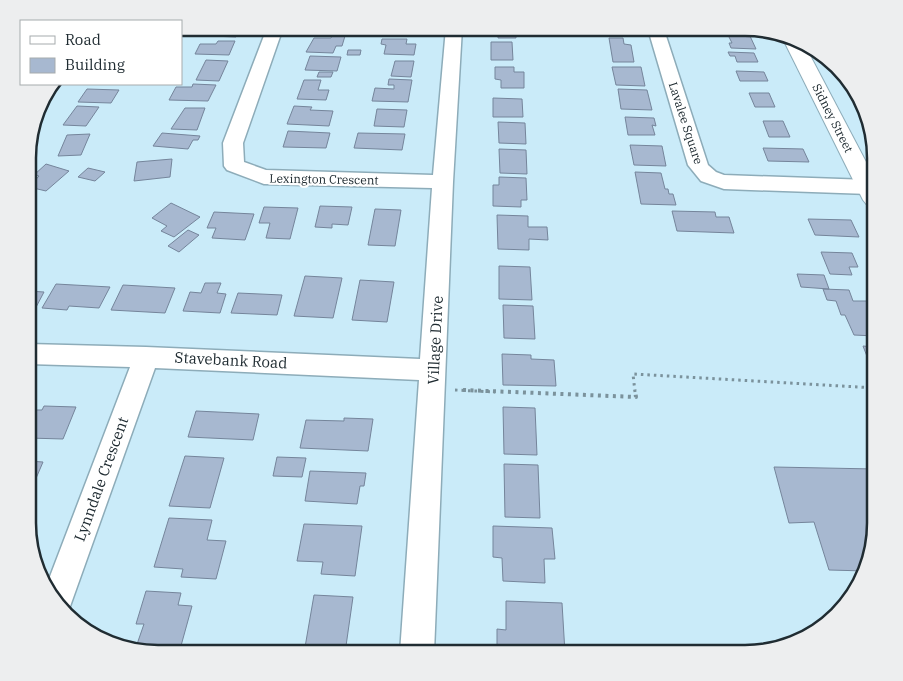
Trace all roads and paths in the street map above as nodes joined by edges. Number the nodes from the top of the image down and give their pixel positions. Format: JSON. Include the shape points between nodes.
{"nodes":[{"id":1,"x":272,"y":36,"type":"edge"},
{"id":2,"x":453,"y":36,"type":"edge"},
{"id":3,"x":658,"y":37,"type":"edge"},
{"id":4,"x":798,"y":49,"type":"edge"},
{"id":5,"x":442,"y":182,"type":"junction"},
{"id":6,"x":867,"y":184,"type":"edge"},
{"id":7,"x":867,"y":194,"type":"edge"},
{"id":8,"x":37,"y":354,"type":"edge"},
{"id":9,"x":146,"y":357,"type":"junction"},
{"id":10,"x":433,"y":380,"type":"junction"},
{"id":11,"x":866,"y":388,"type":"edge"},
{"id":12,"x":59,"y":593,"type":"edge"},
{"id":13,"x":418,"y":644,"type":"edge"}],
"edges":[{"from":1,"to":5,"type":"street","name":"Lexington Crescent","via":[[233,143],[234,166],[264,177]]},
{"from":2,"to":5,"type":"street","name":"Village Drive"},
{"from":3,"to":7,"type":"street","name":"Lavalee Square","via":[[703,174],[724,182]]},
{"from":4,"to":6,"type":"main road","name":"Sidney Street"},
{"from":5,"to":10,"type":"street","name":"Village Drive"},
{"from":8,"to":9,"type":"street","name":"Stavebank Road"},
{"from":9,"to":10,"type":"street","name":"Stavebank Road"},
{"from":9,"to":12,"type":"street","name":"Lynndale Crescent"},
{"from":10,"to":11,"type":"path","via":[[636,396],[633,374]]},
{"from":10,"to":13,"type":"street","name":"Village Drive"}]}
